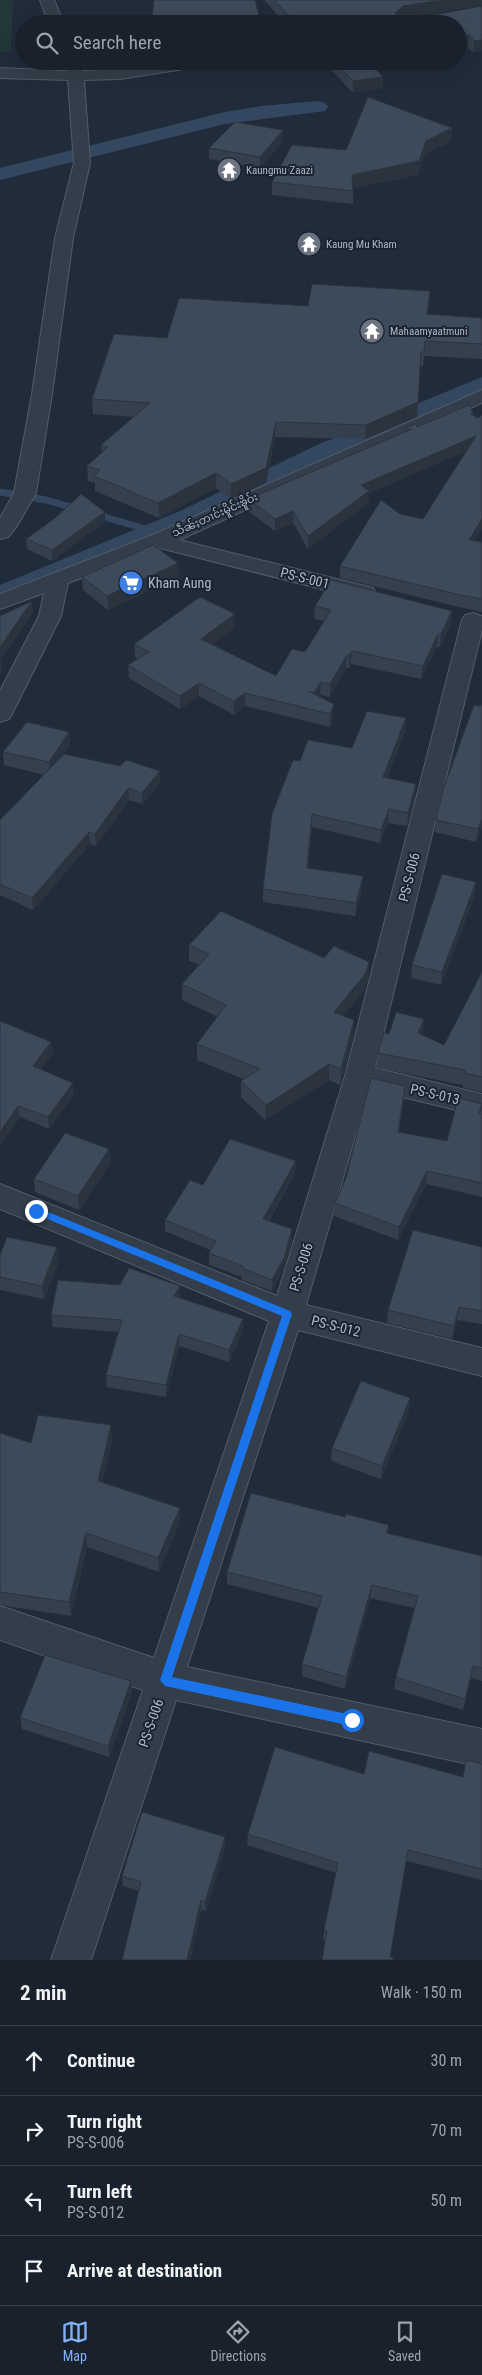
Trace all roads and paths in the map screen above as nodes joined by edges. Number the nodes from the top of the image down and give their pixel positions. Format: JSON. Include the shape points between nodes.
{"nodes":[{"id":1,"x":47,"y":0,"type":"edge"},
{"id":2,"x":53,"y":15,"type":"edge"},
{"id":3,"x":44,"y":70,"type":"edge"},
{"id":4,"x":74,"y":70,"type":"edge"},
{"id":5,"x":89,"y":70,"type":"edge"},
{"id":6,"x":146,"y":70,"type":"edge"},
{"id":7,"x":0,"y":73,"type":"edge"},
{"id":8,"x":482,"y":396,"type":"edge"},
{"id":9,"x":0,"y":532,"type":"edge"},
{"id":10,"x":158,"y":541,"type":"junction"},
{"id":11,"x":58,"y":579,"type":"junction"},
{"id":12,"x":387,"y":598,"type":"edge"},
{"id":13,"x":0,"y":602,"type":"edge"},
{"id":14,"x":470,"y":619,"type":"edge"},
{"id":15,"x":0,"y":714,"type":"edge"},
{"id":16,"x":359,"y":1076,"type":"junction"},
{"id":17,"x":482,"y":1105,"type":"edge"},
{"id":18,"x":0,"y":1196,"type":"edge"},
{"id":19,"x":287,"y":1314,"type":"junction"},
{"id":20,"x":482,"y":1362,"type":"edge"},
{"id":21,"x":0,"y":1623,"type":"edge"},
{"id":22,"x":165,"y":1680,"type":"junction"},
{"id":23,"x":482,"y":1748,"type":"edge"},
{"id":24,"x":72,"y":1960,"type":"edge"}],
"edges":[{"from":1,"to":2,"type":"street"},
{"from":3,"to":7,"type":"street"},
{"from":4,"to":9,"type":"street","via":[[82,163],[64,238],[42,394],[23,496]]},
{"from":5,"to":6,"type":"street","via":[[120,74]]},
{"from":8,"to":10,"type":"street","name":"သဵၼ်ႈတၢင်းမိူင်းၶိူဝ်း"},
{"from":10,"to":11,"type":"street","name":"သဵၼ်ႈတၢင်းမိူင်းၶိူဝ်း"},
{"from":10,"to":12,"type":"street","name":"PS-S-001"},
{"from":11,"to":13,"type":"street","name":"သဵၼ်ႈတၢင်းမိူင်းၶိူဝ်း"},
{"from":11,"to":15,"type":"street","via":[[50,616]]},
{"from":14,"to":16,"type":"street","name":"PS-S-006"},
{"from":16,"to":17,"type":"street","name":"PS-S-013"},
{"from":16,"to":19,"type":"street","name":"PS-S-006"},
{"from":18,"to":19,"type":"street","name":"PS-S-012"},
{"from":19,"to":20,"type":"street","name":"PS-S-012"},
{"from":19,"to":22,"type":"street","name":"PS-S-006"},
{"from":21,"to":22,"type":"street"},
{"from":22,"to":23,"type":"street"},
{"from":22,"to":24,"type":"street","name":"PS-S-006"}]}
